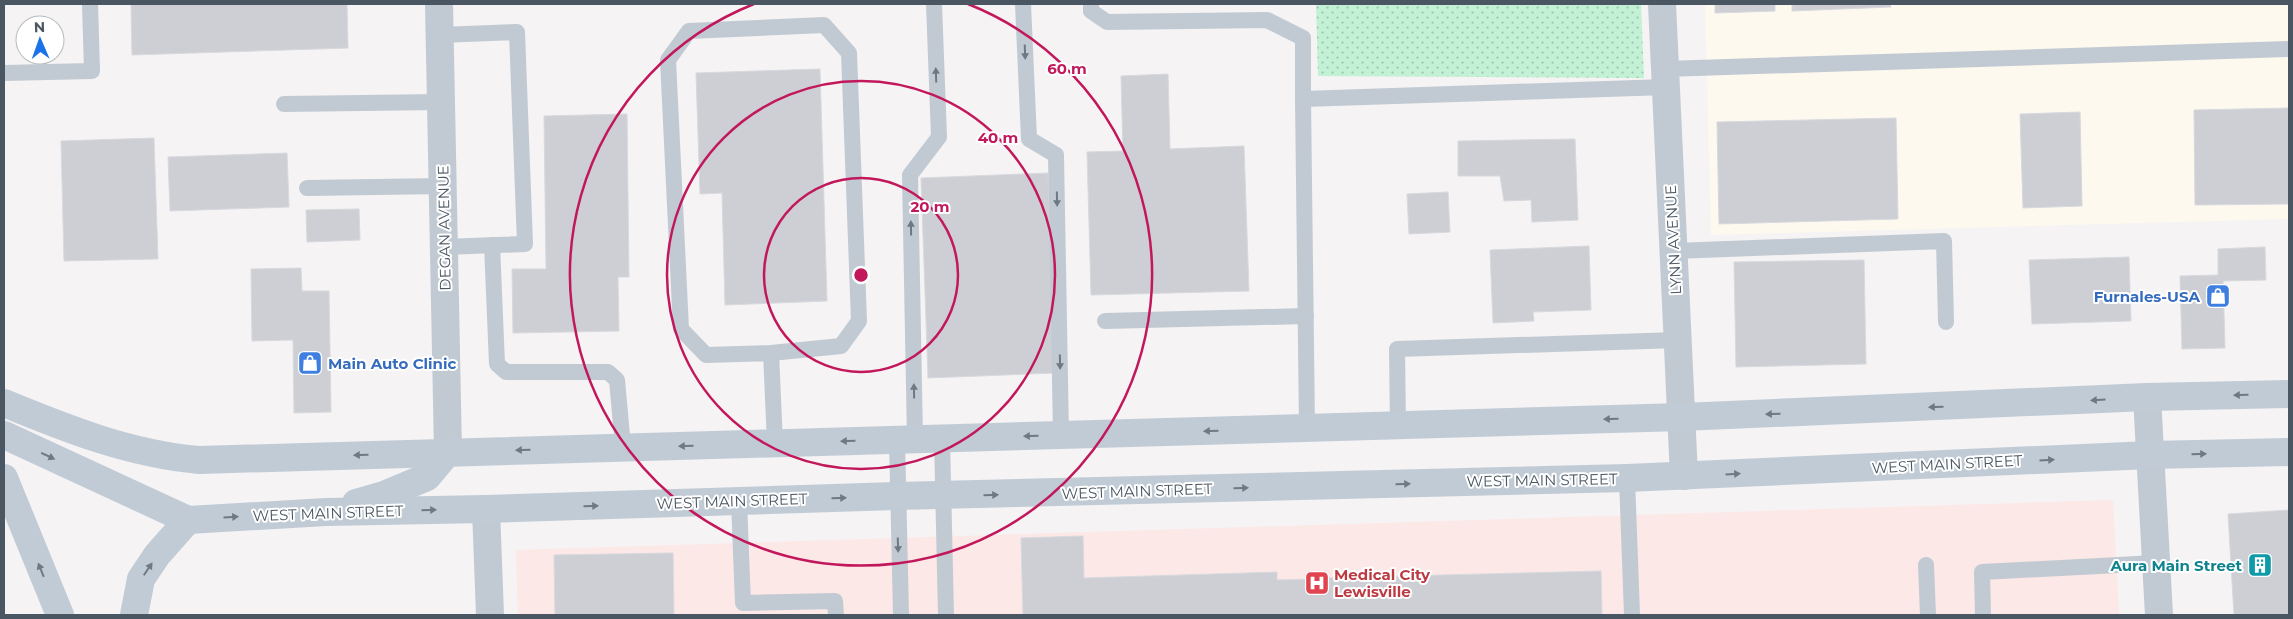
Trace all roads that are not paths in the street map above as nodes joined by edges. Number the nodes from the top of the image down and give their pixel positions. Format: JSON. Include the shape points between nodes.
{"nodes":[{"id":1,"x":90,"y":4,"type":"edge"},
{"id":2,"x":439,"y":4,"type":"edge"},
{"id":3,"x":934,"y":4,"type":"edge"},
{"id":4,"x":1024,"y":4,"type":"edge"},
{"id":5,"x":1091,"y":4,"type":"edge"},
{"id":6,"x":1662,"y":4,"type":"edge"},
{"id":7,"x":440,"y":35,"type":"junction"},
{"id":8,"x":2289,"y":49,"type":"edge"},
{"id":9,"x":4,"y":73,"type":"edge"},
{"id":10,"x":1666,"y":78,"type":"junction"},
{"id":11,"x":1303,"y":99,"type":"junction"},
{"id":12,"x":441,"y":102,"type":"junction"},
{"id":13,"x":284,"y":104,"type":"dead end"},
{"id":14,"x":443,"y":186,"type":"junction"},
{"id":15,"x":307,"y":188,"type":"dead end"},
{"id":16,"x":492,"y":245,"type":"junction"},
{"id":17,"x":444,"y":247,"type":"junction"},
{"id":18,"x":1674,"y":251,"type":"junction"},
{"id":19,"x":1306,"y":316,"type":"junction"},
{"id":20,"x":1105,"y":321,"type":"dead end"},
{"id":21,"x":1946,"y":322,"type":"dead end"},
{"id":22,"x":1678,"y":340,"type":"junction"},
{"id":23,"x":771,"y":354,"type":"junction"},
{"id":24,"x":2289,"y":394,"type":"edge"},
{"id":25,"x":2147,"y":397,"type":"junction"},
{"id":26,"x":4,"y":403,"type":"edge"},
{"id":27,"x":1682,"y":417,"type":"junction"},
{"id":28,"x":1398,"y":426,"type":"junction"},
{"id":29,"x":1307,"y":428,"type":"junction"},
{"id":30,"x":4,"y":435,"type":"edge"},
{"id":31,"x":1061,"y":435,"type":"junction"},
{"id":32,"x":942,"y":439,"type":"junction"},
{"id":33,"x":906,"y":440,"type":"junction"},
{"id":34,"x":775,"y":443,"type":"junction"},
{"id":35,"x":624,"y":447,"type":"junction"},
{"id":36,"x":448,"y":452,"type":"junction"},
{"id":37,"x":2289,"y":452,"type":"edge"},
{"id":38,"x":2150,"y":455,"type":"junction"},
{"id":39,"x":1684,"y":476,"type":"junction"},
{"id":40,"x":4,"y":478,"type":"edge"},
{"id":41,"x":1627,"y":478,"type":"junction"},
{"id":42,"x":897,"y":496,"type":"junction"},
{"id":43,"x":942,"y":496,"type":"junction"},
{"id":44,"x":739,"y":502,"type":"junction"},
{"id":45,"x":486,"y":509,"type":"junction"},
{"id":46,"x":326,"y":512,"type":"junction"},
{"id":47,"x":188,"y":520,"type":"junction"},
{"id":48,"x":2156,"y":563,"type":"junction"},
{"id":49,"x":1926,"y":565,"type":"dead end"},
{"id":50,"x":743,"y":609,"type":"edge"},
{"id":51,"x":60,"y":615,"type":"edge"},
{"id":52,"x":134,"y":615,"type":"edge"},
{"id":53,"x":490,"y":615,"type":"edge"},
{"id":54,"x":836,"y":615,"type":"edge"},
{"id":55,"x":900,"y":615,"type":"edge"},
{"id":56,"x":946,"y":615,"type":"edge"},
{"id":57,"x":1632,"y":615,"type":"edge"},
{"id":58,"x":1928,"y":615,"type":"edge"},
{"id":59,"x":1983,"y":615,"type":"edge"},
{"id":60,"x":2159,"y":615,"type":"edge"}],
"edges":[{"from":1,"to":9,"type":"lane","via":[[92,71]]},
{"from":2,"to":7,"type":"street","name":"DEGAN AVENUE"},
{"from":33,"to":3,"type":"lane","one_way":true,"via":[[910,175],[939,137]]},
{"from":4,"to":31,"type":"lane","one_way":true,"via":[[1029,139],[1056,155]]},
{"from":5,"to":11,"type":"lane","via":[[1091,11],[1107,22],[1267,20],[1303,38]]},
{"from":6,"to":10,"type":"street","name":"LYNN AVENUE"},
{"from":7,"to":12,"type":"street","name":"DEGAN AVENUE"},
{"from":7,"to":16,"type":"lane","via":[[518,32],[525,244]]},
{"from":8,"to":10,"type":"lane"},
{"from":10,"to":11,"type":"lane"},
{"from":10,"to":18,"type":"street","name":"LYNN AVENUE"},
{"from":11,"to":19,"type":"lane"},
{"from":12,"to":13,"type":"lane"},
{"from":12,"to":14,"type":"street","name":"DEGAN AVENUE"},
{"from":14,"to":15,"type":"lane"},
{"from":14,"to":17,"type":"street","name":"DEGAN AVENUE"},
{"from":16,"to":17,"type":"lane"},
{"from":16,"to":35,"type":"lane","via":[[497,364],[506,372],[608,372],[617,380]]},
{"from":17,"to":36,"type":"street","name":"DEGAN AVENUE"},
{"from":18,"to":21,"type":"lane","via":[[1944,242]]},
{"from":18,"to":22,"type":"street","name":"LYNN AVENUE"},
{"from":19,"to":20,"type":"lane"},
{"from":19,"to":29,"type":"lane"},
{"from":22,"to":27,"type":"street","name":"LYNN AVENUE"},
{"from":22,"to":28,"type":"lane","via":[[1397,349]]},
{"from":23,"to":23,"type":"lane","via":[[842,346],[859,321],[849,53],[824,25],[689,31],[668,60],[680,329],[706,355]]},
{"from":23,"to":34,"type":"lane"},
{"from":24,"to":25,"type":"main road","one_way":true},
{"from":25,"to":27,"type":"main road","one_way":true},
{"from":25,"to":38,"type":"street"},
{"from":36,"to":26,"type":"main road","one_way":true,"via":[[198,460],[147,453],[71,431]]},
{"from":27,"to":28,"type":"main road","one_way":true},
{"from":27,"to":39,"type":"street","name":"LYNN AVENUE"},
{"from":28,"to":29,"type":"main road"},
{"from":29,"to":31,"type":"main road","one_way":true},
{"from":30,"to":47,"type":"main road","name":"WEST MAIN STREET","one_way":true},
{"from":31,"to":32,"type":"main road","one_way":true},
{"from":32,"to":33,"type":"main road"},
{"from":32,"to":43,"type":"lane"},
{"from":33,"to":34,"type":"main road","one_way":true},
{"from":33,"to":42,"type":"lane"},
{"from":34,"to":35,"type":"main road","one_way":true},
{"from":35,"to":36,"type":"main road","one_way":true},
{"from":36,"to":46,"type":"main road","via":[[427,477],[384,495]]},
{"from":38,"to":37,"type":"main road","name":"WEST MAIN STREET","one_way":true},
{"from":39,"to":38,"type":"main road","name":"WEST MAIN STREET","one_way":true},
{"from":38,"to":48,"type":"street"},
{"from":39,"to":41,"type":"main road","name":"WEST MAIN STREET"},
{"from":51,"to":40,"type":"main road","one_way":true},
{"from":43,"to":41,"type":"main road","name":"WEST MAIN STREET","one_way":true},
{"from":41,"to":57,"type":"lane"},
{"from":42,"to":43,"type":"main road","name":"WEST MAIN STREET"},
{"from":44,"to":42,"type":"main road","name":"WEST MAIN STREET","one_way":true},
{"from":42,"to":55,"type":"lane","one_way":true},
{"from":43,"to":56,"type":"lane"},
{"from":45,"to":44,"type":"main road","name":"WEST MAIN STREET","one_way":true},
{"from":44,"to":50,"type":"lane"},
{"from":46,"to":45,"type":"main road","name":"WEST MAIN STREET","one_way":true},
{"from":45,"to":53,"type":"street"},
{"from":47,"to":46,"type":"main road","name":"WEST MAIN STREET","one_way":true},
{"from":52,"to":47,"type":"main road","one_way":true,"via":[[141,579]]},
{"from":48,"to":59,"type":"lane","via":[[1982,572]]},
{"from":48,"to":60,"type":"street"},
{"from":49,"to":58,"type":"lane"},
{"from":50,"to":54,"type":"lane","via":[[835,601]]}]}
